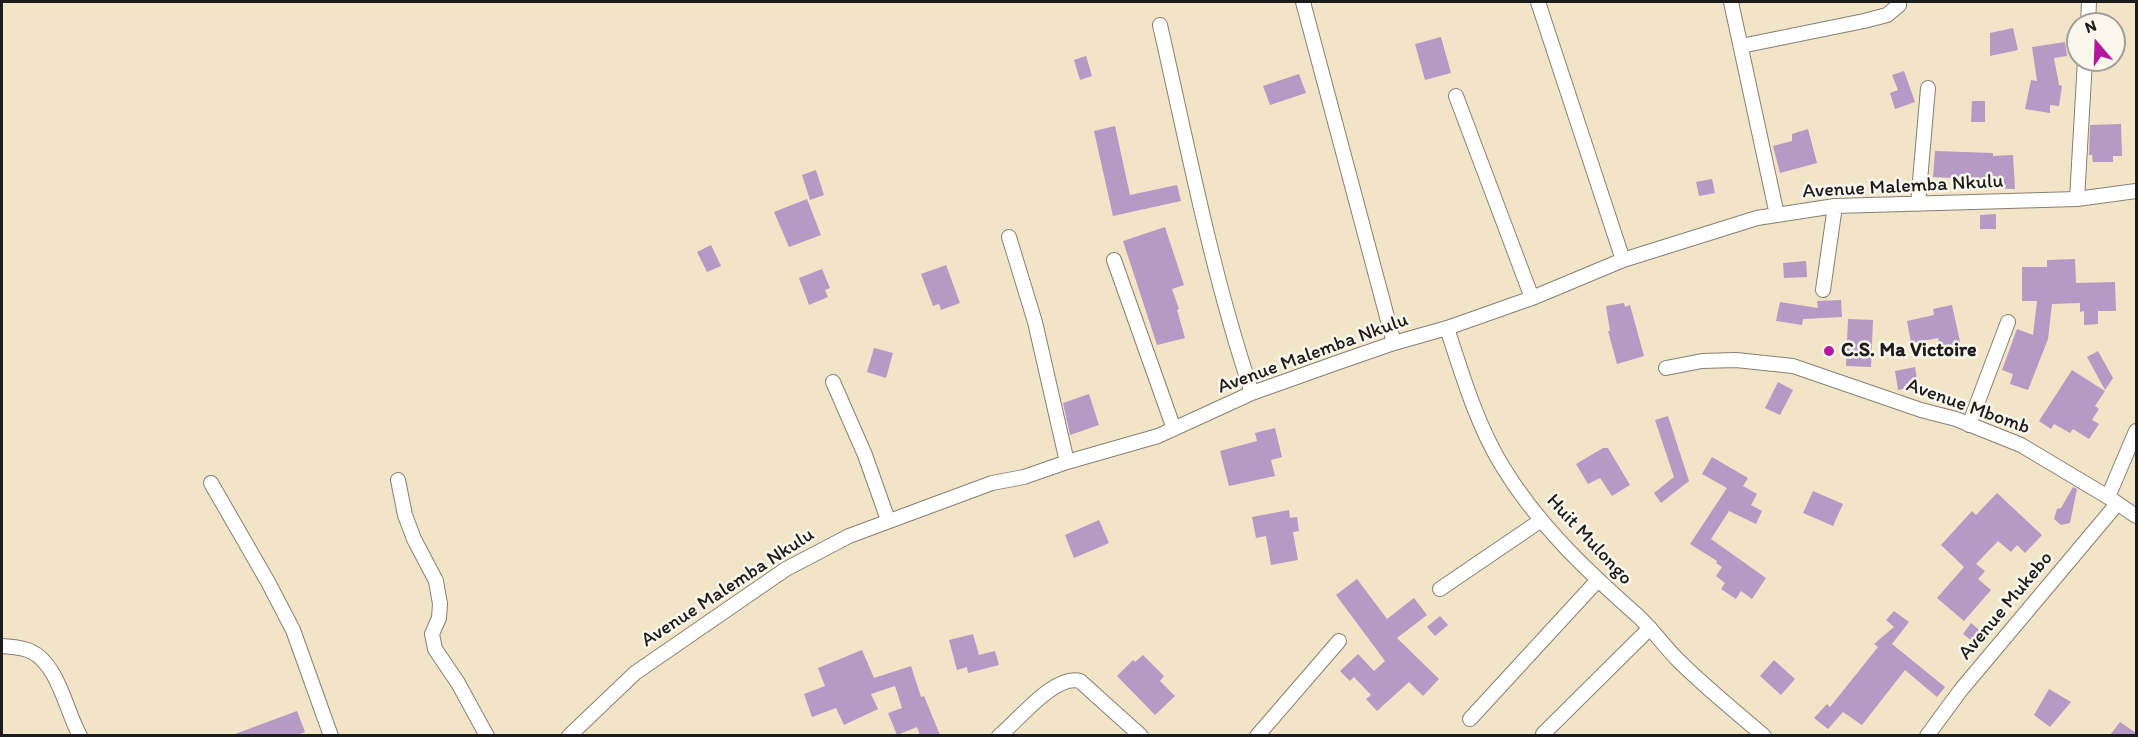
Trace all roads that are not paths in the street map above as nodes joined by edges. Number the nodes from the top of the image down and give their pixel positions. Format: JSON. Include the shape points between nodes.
{"nodes":[{"id":1,"x":1303,"y":2,"type":"edge"},
{"id":2,"x":1538,"y":2,"type":"edge"},
{"id":3,"x":1731,"y":2,"type":"edge"},
{"id":4,"x":1898,"y":2,"type":"edge"},
{"id":5,"x":1160,"y":25,"type":"dead end"},
{"id":6,"x":1741,"y":46,"type":"junction"},
{"id":7,"x":2084,"y":72,"type":"edge"},
{"id":8,"x":1928,"y":88,"type":"dead end"},
{"id":9,"x":1456,"y":96,"type":"dead end"},
{"id":10,"x":2136,"y":192,"type":"edge"},
{"id":11,"x":2077,"y":199,"type":"junction"},
{"id":12,"x":1918,"y":204,"type":"junction"},
{"id":13,"x":1835,"y":206,"type":"junction"},
{"id":14,"x":1777,"y":215,"type":"junction"},
{"id":15,"x":1009,"y":237,"type":"dead end"},
{"id":16,"x":1114,"y":260,"type":"dead end"},
{"id":17,"x":1623,"y":260,"type":"junction"},
{"id":18,"x":1823,"y":290,"type":"dead end"},
{"id":19,"x":1532,"y":298,"type":"junction"},
{"id":20,"x":2008,"y":322,"type":"dead end"},
{"id":21,"x":1447,"y":328,"type":"junction"},
{"id":22,"x":1394,"y":343,"type":"junction"},
{"id":23,"x":1666,"y":368,"type":"dead end"},
{"id":24,"x":833,"y":382,"type":"dead end"},
{"id":25,"x":1252,"y":393,"type":"junction"},
{"id":26,"x":1970,"y":425,"type":"junction"},
{"id":27,"x":1174,"y":429,"type":"junction"},
{"id":28,"x":2136,"y":431,"type":"edge"},
{"id":29,"x":1067,"y":462,"type":"junction"},
{"id":30,"x":398,"y":480,"type":"dead end"},
{"id":31,"x":211,"y":483,"type":"dead end"},
{"id":32,"x":2112,"y":500,"type":"junction"},
{"id":33,"x":2136,"y":516,"type":"edge"},
{"id":34,"x":888,"y":520,"type":"junction"},
{"id":35,"x":1540,"y":521,"type":"junction"},
{"id":36,"x":1597,"y":581,"type":"junction"},
{"id":37,"x":1440,"y":589,"type":"dead end"},
{"id":38,"x":1650,"y":628,"type":"junction"},
{"id":39,"x":1339,"y":641,"type":"dead end"},
{"id":40,"x":2,"y":646,"type":"edge"},
{"id":41,"x":1470,"y":719,"type":"dead end"},
{"id":42,"x":1543,"y":734,"type":"edge"},
{"id":43,"x":80,"y":735,"type":"edge"},
{"id":44,"x":331,"y":735,"type":"edge"},
{"id":45,"x":487,"y":735,"type":"edge"},
{"id":46,"x":569,"y":735,"type":"edge"},
{"id":47,"x":999,"y":735,"type":"edge"},
{"id":48,"x":1141,"y":735,"type":"edge"},
{"id":49,"x":1257,"y":735,"type":"edge"},
{"id":50,"x":1764,"y":735,"type":"edge"},
{"id":51,"x":1927,"y":735,"type":"edge"}],
"edges":[{"from":1,"to":22,"type":"street"},
{"from":2,"to":17,"type":"street"},
{"from":3,"to":6,"type":"street"},
{"from":4,"to":6,"type":"street","via":[[1887,15]]},
{"from":5,"to":25,"type":"street","via":[[1210,246]]},
{"from":6,"to":14,"type":"street"},
{"from":7,"to":11,"type":"street"},
{"from":8,"to":12,"type":"street"},
{"from":9,"to":19,"type":"street"},
{"from":10,"to":11,"type":"street","name":"Avenue Malemba Nkulu"},
{"from":11,"to":12,"type":"street","name":"Avenue Malemba Nkulu"},
{"from":12,"to":13,"type":"street","name":"Avenue Malemba Nkulu"},
{"from":13,"to":14,"type":"street","name":"Avenue Malemba Nkulu"},
{"from":13,"to":18,"type":"street"},
{"from":14,"to":17,"type":"street","name":"Avenue Malemba Nkulu"},
{"from":15,"to":29,"type":"street","via":[[1035,322]]},
{"from":16,"to":27,"type":"street"},
{"from":17,"to":19,"type":"street","name":"Avenue Malemba Nkulu"},
{"from":19,"to":21,"type":"street","name":"Avenue Malemba Nkulu"},
{"from":20,"to":26,"type":"street"},
{"from":21,"to":22,"type":"street","name":"Avenue Malemba Nkulu"},
{"from":21,"to":35,"type":"street","name":"Huit Mulongo","via":[[1490,443]]},
{"from":22,"to":25,"type":"street","name":"Avenue Malemba Nkulu"},
{"from":23,"to":26,"type":"street","name":"Avenue Mbomb","via":[[1736,360],[1793,366]]},
{"from":24,"to":34,"type":"street"},
{"from":25,"to":27,"type":"street","name":"Avenue Malemba Nkulu"},
{"from":26,"to":32,"type":"street","name":"Avenue Mbomb","via":[[2021,445]]},
{"from":27,"to":29,"type":"street","name":"Avenue Malemba Nkulu"},
{"from":28,"to":32,"type":"street","name":"Avenue Mukebo"},
{"from":29,"to":34,"type":"street","name":"Avenue Malemba Nkulu","via":[[992,483]]},
{"from":30,"to":45,"type":"street","via":[[411,531],[436,581],[440,604],[432,634],[435,649]]},
{"from":31,"to":44,"type":"street","via":[[293,630]]},
{"from":32,"to":33,"type":"street","name":"Avenue Mbomb"},
{"from":32,"to":51,"type":"street","name":"Avenue Mukebo"},
{"from":34,"to":46,"type":"street","name":"Avenue Malemba Nkulu","via":[[786,569],[635,673]]},
{"from":35,"to":36,"type":"street","name":"Huit Mulongo"},
{"from":35,"to":37,"type":"street"},
{"from":36,"to":38,"type":"street","name":"Huit Mulongo"},
{"from":36,"to":41,"type":"street"},
{"from":38,"to":42,"type":"street"},
{"from":38,"to":50,"type":"street","name":"Huit Mulongo","via":[[1693,674]]},
{"from":39,"to":49,"type":"street"},
{"from":40,"to":43,"type":"street","via":[[32,651],[50,669]]},
{"from":47,"to":48,"type":"street","via":[[1038,699],[1072,680],[1080,681]]}]}
